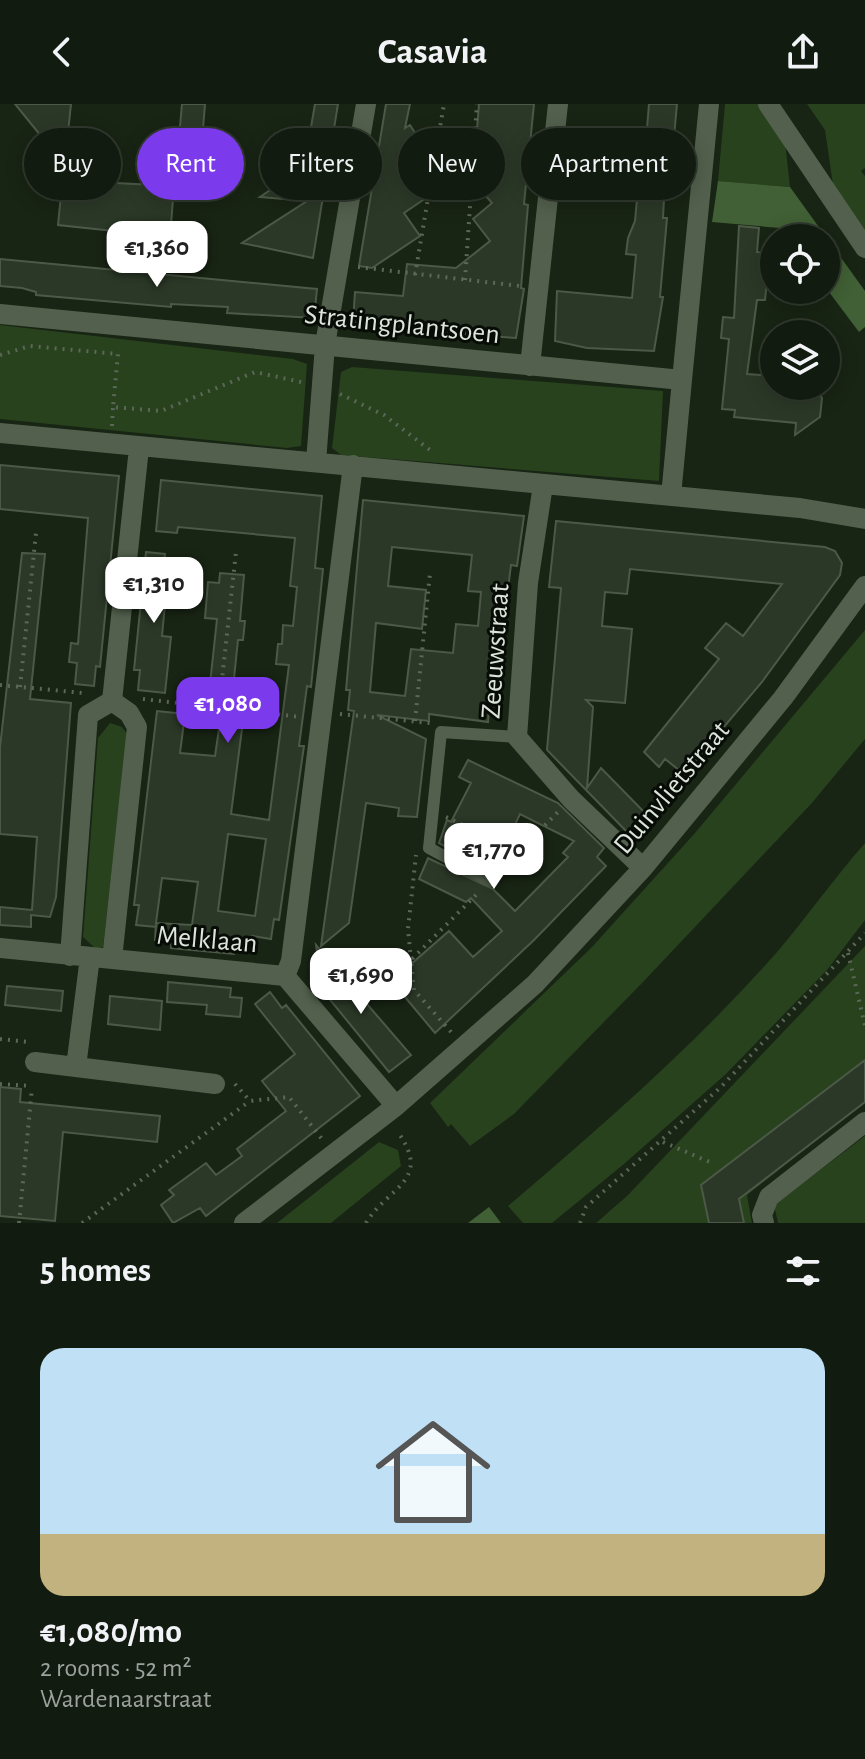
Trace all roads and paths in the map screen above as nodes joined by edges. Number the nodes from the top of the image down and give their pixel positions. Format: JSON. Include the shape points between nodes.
{"nodes":[{"id":1,"x":366,"y":104,"type":"edge"},
{"id":2,"x":444,"y":104,"type":"edge"},
{"id":3,"x":477,"y":104,"type":"edge"},
{"id":4,"x":558,"y":104,"type":"edge"},
{"id":5,"x":709,"y":104,"type":"edge"},
{"id":6,"x":768,"y":104,"type":"edge"},
{"id":7,"x":865,"y":248,"type":"edge"},
{"id":8,"x":339,"y":265,"type":"junction"},
{"id":9,"x":415,"y":275,"type":"junction"},
{"id":10,"x":465,"y":280,"type":"junction"},
{"id":11,"x":539,"y":288,"type":"junction"},
{"id":12,"x":0,"y":314,"type":"edge"},
{"id":13,"x":325,"y":345,"type":"junction"},
{"id":14,"x":0,"y":355,"type":"edge"},
{"id":15,"x":530,"y":366,"type":"junction"},
{"id":16,"x":682,"y":380,"type":"junction"},
{"id":17,"x":322,"y":386,"type":"junction"},
{"id":18,"x":0,"y":433,"type":"edge"},
{"id":19,"x":139,"y":448,"type":"junction"},
{"id":20,"x":316,"y":462,"type":"junction"},
{"id":21,"x":353,"y":465,"type":"junction"},
{"id":22,"x":464,"y":476,"type":"junction"},
{"id":23,"x":543,"y":485,"type":"junction"},
{"id":24,"x":671,"y":496,"type":"junction"},
{"id":25,"x":865,"y":519,"type":"edge"},
{"id":26,"x":36,"y":533,"type":"dead end"},
{"id":27,"x":236,"y":552,"type":"dead end"},
{"id":28,"x":430,"y":573,"type":"dead end"},
{"id":29,"x":865,"y":586,"type":"edge"},
{"id":30,"x":0,"y":685,"type":"edge"},
{"id":31,"x":20,"y":687,"type":"junction"},
{"id":32,"x":112,"y":698,"type":"junction"},
{"id":33,"x":219,"y":707,"type":"junction"},
{"id":34,"x":324,"y":716,"type":"junction"},
{"id":35,"x":415,"y":721,"type":"junction"},
{"id":36,"x":517,"y":737,"type":"junction"},
{"id":37,"x":428,"y":738,"type":"dead end"},
{"id":38,"x":571,"y":799,"type":"junction"},
{"id":39,"x":433,"y":811,"type":"junction"},
{"id":40,"x":417,"y":845,"type":"dead end"},
{"id":41,"x":519,"y":852,"type":"junction"},
{"id":42,"x":643,"y":868,"type":"junction"},
{"id":43,"x":490,"y":881,"type":"junction"},
{"id":44,"x":865,"y":933,"type":"edge"},
{"id":45,"x":0,"y":948,"type":"edge"},
{"id":46,"x":848,"y":953,"type":"junction"},
{"id":47,"x":80,"y":956,"type":"junction"},
{"id":48,"x":112,"y":959,"type":"junction"},
{"id":49,"x":411,"y":960,"type":"junction"},
{"id":50,"x":285,"y":976,"type":"junction"},
{"id":51,"x":865,"y":1026,"type":"edge"},
{"id":52,"x":463,"y":1045,"type":"junction"},
{"id":53,"x":35,"y":1062,"type":"dead end"},
{"id":54,"x":76,"y":1067,"type":"junction"},
{"id":55,"x":215,"y":1084,"type":"dead end"},
{"id":56,"x":32,"y":1088,"type":"dead end"},
{"id":57,"x":250,"y":1101,"type":"dead end"},
{"id":58,"x":390,"y":1110,"type":"junction"},
{"id":59,"x":865,"y":1122,"type":"edge"},
{"id":60,"x":662,"y":1142,"type":"junction"},
{"id":61,"x":712,"y":1163,"type":"dead end"},
{"id":62,"x":19,"y":1223,"type":"edge"},
{"id":63,"x":82,"y":1223,"type":"edge"},
{"id":64,"x":244,"y":1223,"type":"edge"},
{"id":65,"x":366,"y":1223,"type":"edge"},
{"id":66,"x":580,"y":1223,"type":"edge"},
{"id":67,"x":764,"y":1223,"type":"edge"}],
"edges":[{"from":1,"to":8,"type":"street"},
{"from":2,"to":9,"type":"path"},
{"from":3,"to":10,"type":"path"},
{"from":4,"to":11,"type":"street"},
{"from":5,"to":16,"type":"street"},
{"from":6,"to":7,"type":"street"},
{"from":8,"to":9,"type":"path"},
{"from":8,"to":13,"type":"street"},
{"from":9,"to":10,"type":"path"},
{"from":10,"to":11,"type":"path"},
{"from":11,"to":15,"type":"street"},
{"from":12,"to":13,"type":"street","name":"Stratingplantsoen"},
{"from":13,"to":15,"type":"street","name":"Stratingplantsoen"},
{"from":13,"to":17,"type":"street"},
{"from":14,"to":17,"type":"path","via":[[30,346],[118,354],[113,407],[161,411],[255,372]]},
{"from":15,"to":16,"type":"street","name":"Stratingplantsoen"},
{"from":16,"to":24,"type":"street"},
{"from":17,"to":20,"type":"street"},
{"from":17,"to":22,"type":"path","via":[[384,415]]},
{"from":18,"to":19,"type":"street"},
{"from":19,"to":20,"type":"street"},
{"from":19,"to":32,"type":"street"},
{"from":20,"to":21,"type":"street"},
{"from":21,"to":22,"type":"street"},
{"from":21,"to":34,"type":"street"},
{"from":22,"to":23,"type":"street"},
{"from":23,"to":24,"type":"street"},
{"from":23,"to":36,"type":"street","name":"Zeeuwstraat","via":[[528,583]]},
{"from":24,"to":25,"type":"street"},
{"from":26,"to":31,"type":"path"},
{"from":27,"to":33,"type":"path"},
{"from":28,"to":35,"type":"path"},
{"from":29,"to":42,"type":"street","name":"Duinvlietstraat","via":[[783,698]]},
{"from":30,"to":31,"type":"path"},
{"from":31,"to":32,"type":"path"},
{"from":32,"to":33,"type":"path"},
{"from":32,"to":47,"type":"street","via":[[88,715]]},
{"from":32,"to":48,"type":"street","via":[[137,727]]},
{"from":33,"to":34,"type":"path"},
{"from":34,"to":35,"type":"path"},
{"from":34,"to":50,"type":"street"},
{"from":35,"to":37,"type":"path","via":[[430,722]]},
{"from":36,"to":38,"type":"street","name":"Zeeuwstraat"},
{"from":36,"to":39,"type":"lane","via":[[441,732]]},
{"from":38,"to":41,"type":"path"},
{"from":38,"to":42,"type":"street","name":"Zeeuwstraat"},
{"from":39,"to":41,"type":"path"},
{"from":39,"to":43,"type":"lane","via":[[429,848]]},
{"from":40,"to":49,"type":"path","via":[[408,929]]},
{"from":41,"to":43,"type":"path"},
{"from":42,"to":52,"type":"street","name":"Duinvlietstraat","via":[[535,984]]},
{"from":43,"to":49,"type":"path"},
{"from":44,"to":46,"type":"path"},
{"from":45,"to":47,"type":"street","name":"Melklaan"},
{"from":46,"to":51,"type":"path"},
{"from":46,"to":60,"type":"path"},
{"from":47,"to":48,"type":"street","name":"Melklaan"},
{"from":47,"to":54,"type":"street"},
{"from":48,"to":50,"type":"street","name":"Melklaan"},
{"from":49,"to":52,"type":"path","via":[[414,990]]},
{"from":50,"to":58,"type":"street","name":"Melklaan"},
{"from":52,"to":58,"type":"street","name":"Duinvlietstraat"},
{"from":53,"to":54,"type":"street"},
{"from":54,"to":55,"type":"street"},
{"from":56,"to":62,"type":"path"},
{"from":57,"to":63,"type":"path"},
{"from":58,"to":64,"type":"street","name":"Duinvlietstraat"},
{"from":58,"to":65,"type":"path","via":[[405,1141],[408,1179]]},
{"from":59,"to":67,"type":"street","via":[[769,1197]]},
{"from":60,"to":61,"type":"path"},
{"from":60,"to":66,"type":"path","via":[[586,1207]]}]}
